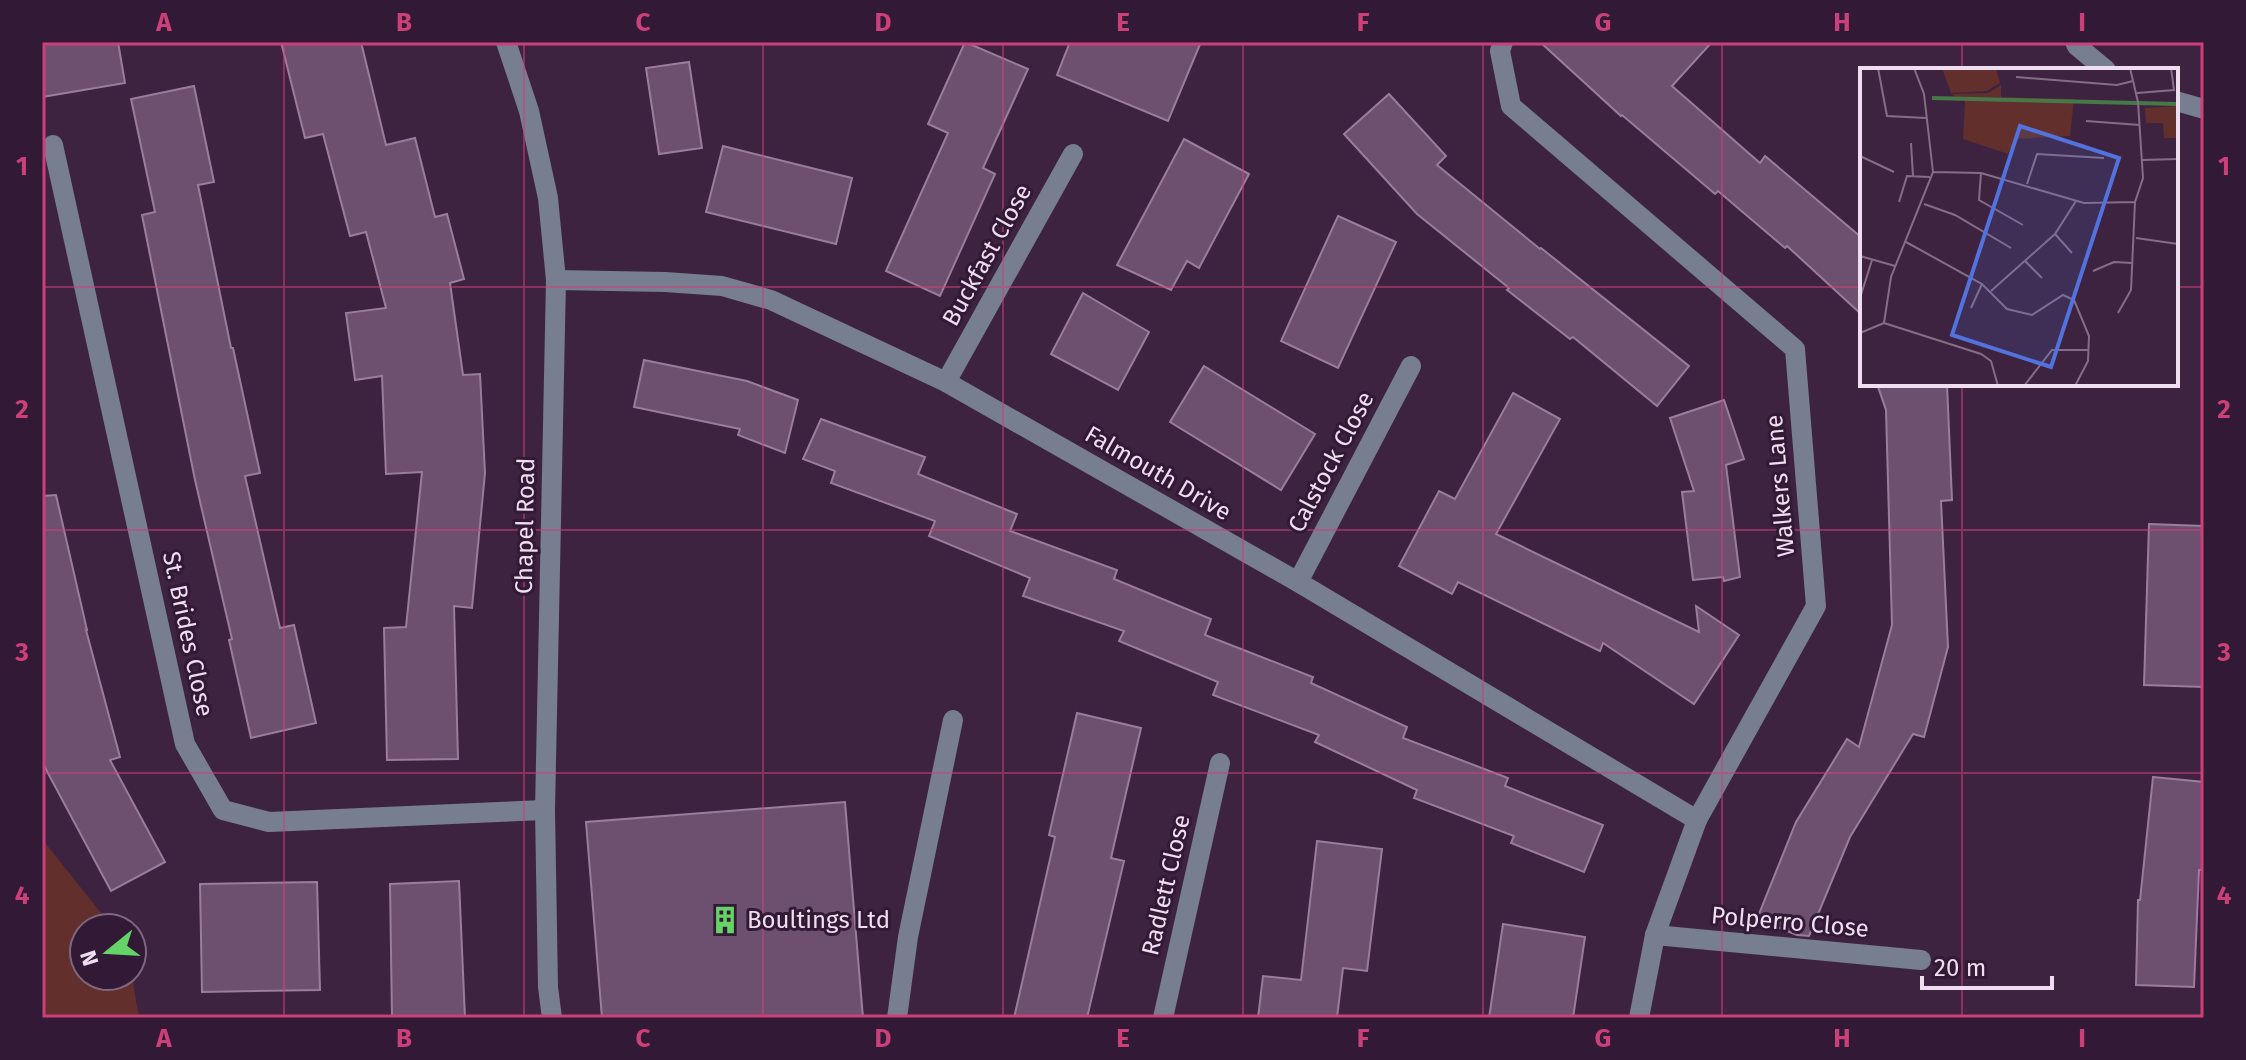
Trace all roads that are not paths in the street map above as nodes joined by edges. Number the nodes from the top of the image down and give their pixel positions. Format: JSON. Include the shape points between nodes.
{"nodes":[{"id":1,"x":506,"y":42,"type":"edge"},
{"id":2,"x":1503,"y":42,"type":"edge"},
{"id":3,"x":2075,"y":42,"type":"edge"},
{"id":4,"x":2104,"y":68,"type":"edge"},
{"id":5,"x":2178,"y":102,"type":"edge"},
{"id":6,"x":2204,"y":109,"type":"edge"},
{"id":7,"x":53,"y":145,"type":"dead end"},
{"id":8,"x":1073,"y":154,"type":"dead end"},
{"id":9,"x":556,"y":280,"type":"junction"},
{"id":10,"x":1411,"y":366,"type":"dead end"},
{"id":11,"x":946,"y":382,"type":"junction"},
{"id":12,"x":1298,"y":582,"type":"junction"},
{"id":13,"x":953,"y":720,"type":"dead end"},
{"id":14,"x":1220,"y":763,"type":"dead end"},
{"id":15,"x":545,"y":810,"type":"junction"},
{"id":16,"x":1697,"y":820,"type":"junction"},
{"id":17,"x":1655,"y":935,"type":"junction"},
{"id":18,"x":1921,"y":960,"type":"dead end"},
{"id":19,"x":552,"y":1018,"type":"edge"},
{"id":20,"x":897,"y":1018,"type":"edge"},
{"id":21,"x":1163,"y":1018,"type":"edge"},
{"id":22,"x":1639,"y":1018,"type":"edge"}],
"edges":[{"from":1,"to":9,"type":"street","name":"Chapel Road","via":[[542,169]]},
{"from":2,"to":16,"type":"street","name":"Walkers Lane","via":[[1500,51],[1511,106],[1795,349],[1816,606]]},
{"from":3,"to":4,"type":"street"},
{"from":5,"to":6,"type":"street"},
{"from":7,"to":15,"type":"street","name":"St. Brides Close","via":[[185,744],[223,810],[269,822]]},
{"from":8,"to":11,"type":"street","name":"Buckfast Close"},
{"from":9,"to":11,"type":"street","name":"Falmouth Drive","via":[[722,286],[771,300]]},
{"from":9,"to":15,"type":"street","name":"Chapel Road"},
{"from":10,"to":12,"type":"street","name":"Calstock Close"},
{"from":11,"to":12,"type":"street","name":"Falmouth Drive"},
{"from":12,"to":16,"type":"street","name":"Falmouth Drive"},
{"from":13,"to":20,"type":"street","via":[[908,937]]},
{"from":14,"to":21,"type":"street","name":"Radlett Close"},
{"from":15,"to":19,"type":"street","name":"Chapel Road"},
{"from":16,"to":17,"type":"street","name":"Walkers Lane"},
{"from":17,"to":18,"type":"street","name":"Polperro Close"},
{"from":17,"to":22,"type":"street","name":"Walkers Lane"}]}
